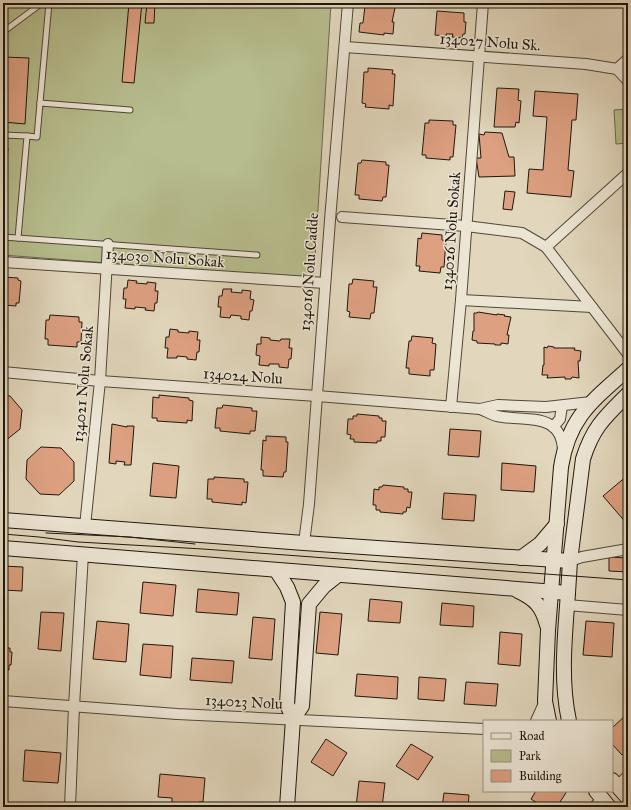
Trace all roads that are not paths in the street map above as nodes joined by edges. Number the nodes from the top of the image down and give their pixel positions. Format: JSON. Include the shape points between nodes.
{"nodes":[{"id":1,"x":42,"y":3,"type":"edge"},
{"id":2,"x":49,"y":3,"type":"edge"},
{"id":3,"x":348,"y":3,"type":"edge"},
{"id":4,"x":483,"y":3,"type":"edge"},
{"id":5,"x":3,"y":32,"type":"edge"},
{"id":6,"x":345,"y":47,"type":"junction"},
{"id":7,"x":479,"y":56,"type":"junction"},
{"id":8,"x":628,"y":60,"type":"edge"},
{"id":9,"x":617,"y":69,"type":"junction"},
{"id":10,"x":628,"y":81,"type":"edge"},
{"id":11,"x":40,"y":103,"type":"junction"},
{"id":12,"x":130,"y":110,"type":"dead end"},
{"id":13,"x":3,"y":135,"type":"edge"},
{"id":14,"x":27,"y":136,"type":"junction"},
{"id":15,"x":628,"y":173,"type":"edge"},
{"id":16,"x":342,"y":217,"type":"dead end"},
{"id":17,"x":466,"y":226,"type":"junction"},
{"id":18,"x":3,"y":237,"type":"edge"},
{"id":19,"x":18,"y":238,"type":"junction"},
{"id":20,"x":108,"y":244,"type":"junction"},
{"id":21,"x":546,"y":247,"type":"junction"},
{"id":22,"x":257,"y":255,"type":"dead end"},
{"id":23,"x":3,"y":262,"type":"edge"},
{"id":24,"x":106,"y":269,"type":"junction"},
{"id":25,"x":325,"y":283,"type":"junction"},
{"id":26,"x":461,"y":300,"type":"junction"},
{"id":27,"x":592,"y":307,"type":"junction"},
{"id":28,"x":628,"y":354,"type":"edge"},
{"id":29,"x":628,"y":369,"type":"edge"},
{"id":30,"x":3,"y":372,"type":"edge"},
{"id":31,"x":100,"y":381,"type":"junction"},
{"id":32,"x":628,"y":394,"type":"edge"},
{"id":33,"x":317,"y":396,"type":"junction"},
{"id":34,"x":591,"y":402,"type":"junction"},
{"id":35,"x":562,"y":406,"type":"junction"},
{"id":36,"x":451,"y":407,"type":"junction"},
{"id":37,"x":480,"y":409,"type":"junction"},
{"id":38,"x":553,"y":427,"type":"junction"},
{"id":39,"x":563,"y":451,"type":"junction"},
{"id":40,"x":3,"y":520,"type":"edge"},
{"id":41,"x":557,"y":524,"type":"junction"},
{"id":42,"x":85,"y":526,"type":"junction"},
{"id":43,"x":304,"y":543,"type":"junction"},
{"id":44,"x":3,"y":548,"type":"edge"},
{"id":45,"x":628,"y":549,"type":"edge"},
{"id":46,"x":83,"y":554,"type":"junction"},
{"id":47,"x":521,"y":558,"type":"junction"},
{"id":48,"x":553,"y":560,"type":"junction"},
{"id":49,"x":570,"y":561,"type":"junction"},
{"id":50,"x":276,"y":570,"type":"junction"},
{"id":51,"x":338,"y":575,"type":"junction"},
{"id":52,"x":512,"y":588,"type":"junction"},
{"id":53,"x":552,"y":592,"type":"junction"},
{"id":54,"x":567,"y":599,"type":"junction"},
{"id":55,"x":628,"y":610,"type":"edge"},
{"id":56,"x":548,"y":630,"type":"junction"},
{"id":57,"x":3,"y":701,"type":"edge"},
{"id":58,"x":545,"y":701,"type":"junction"},
{"id":59,"x":74,"y":706,"type":"junction"},
{"id":60,"x":293,"y":719,"type":"junction"},
{"id":61,"x":536,"y":720,"type":"edge"},
{"id":62,"x":549,"y":720,"type":"edge"},
{"id":63,"x":569,"y":720,"type":"edge"},
{"id":64,"x":483,"y":730,"type":"edge"},
{"id":65,"x":628,"y":776,"type":"edge"},
{"id":66,"x":614,"y":783,"type":"edge"},
{"id":67,"x":628,"y":798,"type":"edge"},
{"id":68,"x":70,"y":807,"type":"edge"},
{"id":69,"x":287,"y":807,"type":"edge"}],
"edges":[{"from":1,"to":5,"type":"lane"},
{"from":2,"to":11,"type":"lane"},
{"from":3,"to":6,"type":"street","name":"134016 Nolu Cadde"},
{"from":4,"to":7,"type":"street","name":"134026 Nolu Sokak"},
{"from":6,"to":7,"type":"street","name":"134027 Nolu Sk."},
{"from":6,"to":25,"type":"street","name":"134016 Nolu Cadde"},
{"from":7,"to":9,"type":"street","name":"134027 Nolu Sk.","via":[[586,64]]},
{"from":7,"to":17,"type":"street","name":"134026 Nolu Sokak"},
{"from":8,"to":9,"type":"street"},
{"from":9,"to":10,"type":"street"},
{"from":11,"to":12,"type":"lane"},
{"from":11,"to":14,"type":"lane","via":[[37,137]]},
{"from":13,"to":14,"type":"lane"},
{"from":14,"to":19,"type":"lane"},
{"from":15,"to":21,"type":"street"},
{"from":16,"to":17,"type":"street"},
{"from":17,"to":21,"type":"street","via":[[522,232]]},
{"from":17,"to":26,"type":"street","name":"134026 Nolu Sokak"},
{"from":18,"to":19,"type":"lane"},
{"from":19,"to":20,"type":"lane"},
{"from":20,"to":22,"type":"lane"},
{"from":20,"to":24,"type":"street","name":"134021 Nolu Sokak"},
{"from":21,"to":27,"type":"street"},
{"from":23,"to":24,"type":"street","name":"134030 Nolu Sokak"},
{"from":24,"to":25,"type":"street","name":"134030 Nolu Sokak"},
{"from":24,"to":31,"type":"street","name":"134021 Nolu Sokak"},
{"from":25,"to":33,"type":"street","name":"134016 Nolu Cadde"},
{"from":26,"to":27,"type":"street"},
{"from":26,"to":36,"type":"street","name":"134026 Nolu Sokak"},
{"from":27,"to":28,"type":"street"},
{"from":29,"to":34,"type":"main road"},
{"from":30,"to":31,"type":"street","name":"134024 Nolu"},
{"from":31,"to":33,"type":"street","name":"134024 Nolu"},
{"from":31,"to":42,"type":"street","name":"134021 Nolu Sokak"},
{"from":32,"to":49,"type":"main road","via":[[601,421],[587,445]]},
{"from":33,"to":36,"type":"street","name":"134024 Nolu"},
{"from":33,"to":43,"type":"street","name":"134016 Nolu Cadde"},
{"from":34,"to":35,"type":"street","name":"134024 Nolu"},
{"from":34,"to":39,"type":"main road","via":[[573,425]]},
{"from":35,"to":37,"type":"street","name":"134024 Nolu","via":[[498,405]]},
{"from":35,"to":38,"type":"street","via":[[560,419]]},
{"from":36,"to":37,"type":"street","name":"134024 Nolu"},
{"from":37,"to":38,"type":"street","name":"134024 Nolu","via":[[497,416],[538,420]]},
{"from":38,"to":39,"type":"street","via":[[560,436]]},
{"from":39,"to":41,"type":"main road"},
{"from":40,"to":42,"type":"main road"},
{"from":41,"to":47,"type":"main road","via":[[540,544]]},
{"from":41,"to":48,"type":"main road"},
{"from":42,"to":43,"type":"main road"},
{"from":43,"to":47,"type":"main road"},
{"from":44,"to":46,"type":"main road"},
{"from":45,"to":49,"type":"street"},
{"from":46,"to":50,"type":"main road"},
{"from":46,"to":59,"type":"street"},
{"from":47,"to":48,"type":"main road"},
{"from":48,"to":49,"type":"main road"},
{"from":48,"to":53,"type":"main road"},
{"from":49,"to":54,"type":"main road"},
{"from":50,"to":51,"type":"main road"},
{"from":50,"to":60,"type":"main road","via":[[293,602],[287,704]]},
{"from":51,"to":52,"type":"main road"},
{"from":51,"to":60,"type":"main road","via":[[324,586],[310,604],[302,706]]},
{"from":52,"to":53,"type":"main road"},
{"from":52,"to":56,"type":"main road","via":[[538,604],[544,612]]},
{"from":53,"to":54,"type":"main road"},
{"from":53,"to":56,"type":"main road"},
{"from":54,"to":55,"type":"street"},
{"from":54,"to":63,"type":"main road","via":[[564,676]]},
{"from":56,"to":58,"type":"main road"},
{"from":57,"to":59,"type":"street","name":"134023 Nolu"},
{"from":58,"to":61,"type":"street"},
{"from":58,"to":62,"type":"main road"},
{"from":59,"to":60,"type":"street","name":"134023 Nolu"},
{"from":59,"to":68,"type":"street"},
{"from":60,"to":64,"type":"street","name":"134023 Nolu"},
{"from":60,"to":69,"type":"main road"},
{"from":65,"to":66,"type":"street"},
{"from":66,"to":67,"type":"main road"}]}
